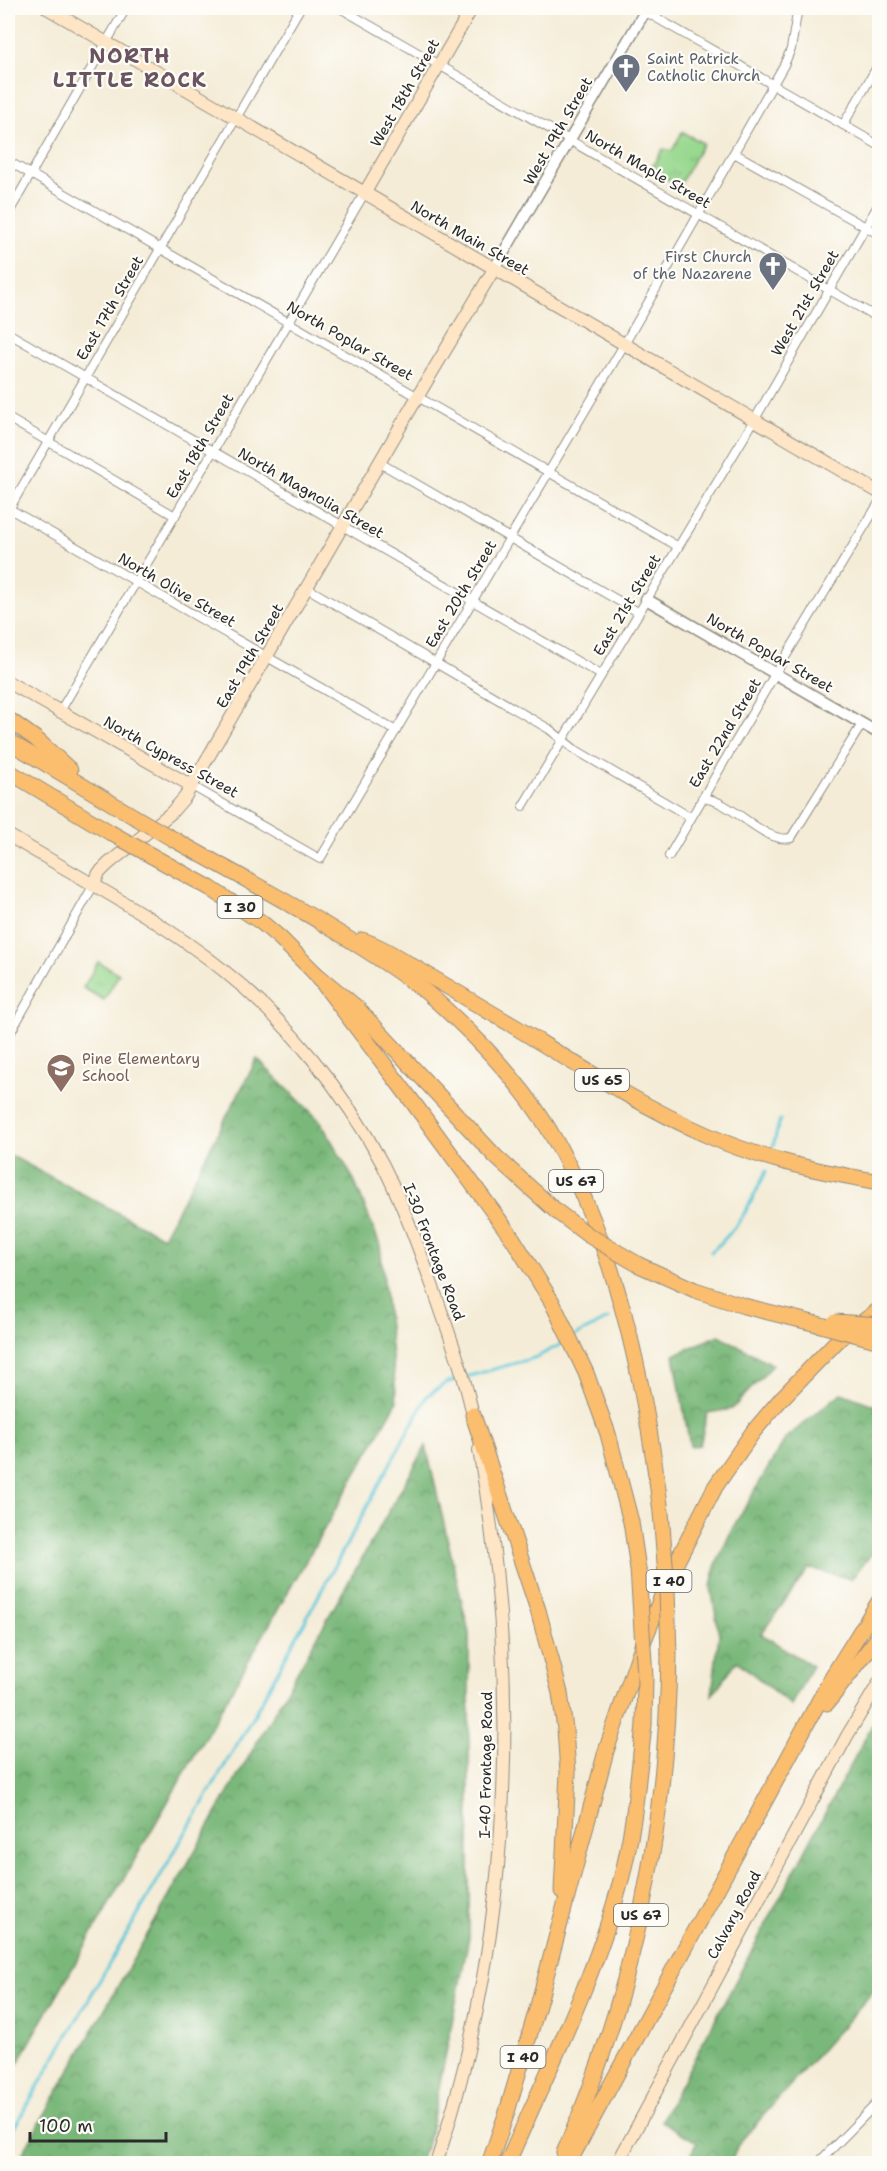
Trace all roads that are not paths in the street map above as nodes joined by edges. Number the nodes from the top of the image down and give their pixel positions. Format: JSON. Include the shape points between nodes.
{"nodes":[{"id":1,"x":47,"y":8,"type":"edge"},
{"id":2,"x":126,"y":8,"type":"edge"},
{"id":3,"x":300,"y":8,"type":"edge"},
{"id":4,"x":340,"y":8,"type":"edge"},
{"id":5,"x":472,"y":8,"type":"edge"},
{"id":6,"x":798,"y":8,"type":"edge"},
{"id":7,"x":644,"y":9,"type":"edge"},
{"id":8,"x":106,"y":41,"type":"junction"},
{"id":9,"x":879,"y":62,"type":"edge"},
{"id":10,"x":439,"y":65,"type":"junction"},
{"id":11,"x":773,"y":85,"type":"junction"},
{"id":12,"x":235,"y":119,"type":"junction"},
{"id":13,"x":843,"y":125,"type":"junction"},
{"id":14,"x":570,"y":140,"type":"junction"},
{"id":15,"x":879,"y":146,"type":"edge"},
{"id":16,"x":734,"y":153,"type":"junction"},
{"id":17,"x":8,"y":161,"type":"edge"},
{"id":18,"x":30,"y":174,"type":"junction"},
{"id":19,"x":364,"y":194,"type":"junction"},
{"id":20,"x":879,"y":202,"type":"edge"},
{"id":21,"x":8,"y":214,"type":"edge"},
{"id":22,"x":699,"y":214,"type":"junction"},
{"id":23,"x":865,"y":227,"type":"junction"},
{"id":24,"x":879,"y":235,"type":"edge"},
{"id":25,"x":160,"y":249,"type":"junction"},
{"id":26,"x":494,"y":269,"type":"junction"},
{"id":27,"x":828,"y":289,"type":"junction"},
{"id":28,"x":879,"y":318,"type":"edge"},
{"id":29,"x":288,"y":323,"type":"junction"},
{"id":30,"x":8,"y":333,"type":"edge"},
{"id":31,"x":625,"y":343,"type":"junction"},
{"id":32,"x":85,"y":378,"type":"junction"},
{"id":33,"x":418,"y":397,"type":"junction"},
{"id":34,"x":8,"y":418,"type":"edge"},
{"id":35,"x":755,"y":419,"type":"junction"},
{"id":36,"x":48,"y":441,"type":"junction"},
{"id":37,"x":213,"y":452,"type":"junction"},
{"id":38,"x":380,"y":463,"type":"junction"},
{"id":39,"x":549,"y":472,"type":"junction"},
{"id":40,"x":879,"y":493,"type":"edge"},
{"id":41,"x":879,"y":501,"type":"edge"},
{"id":42,"x":8,"y":509,"type":"edge"},
{"id":43,"x":175,"y":516,"type":"junction"},
{"id":44,"x":343,"y":526,"type":"junction"},
{"id":45,"x":510,"y":538,"type":"junction"},
{"id":46,"x":677,"y":546,"type":"junction"},
{"id":47,"x":136,"y":582,"type":"junction"},
{"id":48,"x":307,"y":588,"type":"junction"},
{"id":49,"x":646,"y":599,"type":"junction"},
{"id":50,"x":473,"y":601,"type":"junction"},
{"id":51,"x":638,"y":612,"type":"junction"},
{"id":52,"x":267,"y":657,"type":"junction"},
{"id":53,"x":436,"y":663,"type":"junction"},
{"id":54,"x":775,"y":674,"type":"junction"},
{"id":55,"x":601,"y":675,"type":"junction"},
{"id":56,"x":8,"y":682,"type":"edge"},
{"id":57,"x":59,"y":713,"type":"junction"},
{"id":58,"x":8,"y":719,"type":"edge"},
{"id":59,"x":862,"y":723,"type":"junction"},
{"id":60,"x":396,"y":731,"type":"junction"},
{"id":61,"x":879,"y":734,"type":"edge"},
{"id":62,"x":563,"y":740,"type":"junction"},
{"id":63,"x":8,"y":741,"type":"edge"},
{"id":64,"x":8,"y":771,"type":"edge"},
{"id":65,"x":192,"y":786,"type":"junction"},
{"id":66,"x":100,"y":797,"type":"junction"},
{"id":67,"x":702,"y":798,"type":"junction"},
{"id":68,"x":523,"y":806,"type":"dead end"},
{"id":69,"x":690,"y":817,"type":"junction"},
{"id":70,"x":8,"y":835,"type":"edge"},
{"id":71,"x":669,"y":856,"type":"dead end"},
{"id":72,"x":320,"y":859,"type":"joint"},
{"id":73,"x":93,"y":886,"type":"junction"},
{"id":74,"x":344,"y":935,"type":"junction"},
{"id":75,"x":316,"y":974,"type":"junction"},
{"id":76,"x":8,"y":1037,"type":"edge"},
{"id":77,"x":879,"y":1182,"type":"edge"},
{"id":78,"x":879,"y":1309,"type":"edge"},
{"id":79,"x":820,"y":1322,"type":"junction"},
{"id":80,"x":879,"y":1325,"type":"edge"},
{"id":81,"x":879,"y":1341,"type":"edge"},
{"id":82,"x":459,"y":1364,"type":"joint"},
{"id":83,"x":473,"y":1415,"type":"junction"},
{"id":84,"x":879,"y":1600,"type":"edge"},
{"id":85,"x":879,"y":1635,"type":"edge"},
{"id":86,"x":879,"y":1681,"type":"edge"},
{"id":87,"x":792,"y":1752,"type":"junction"},
{"id":88,"x":564,"y":1912,"type":"junction"},
{"id":89,"x":879,"y":2100,"type":"edge"},
{"id":90,"x":436,"y":2163,"type":"edge"},
{"id":91,"x":489,"y":2163,"type":"edge"},
{"id":92,"x":507,"y":2163,"type":"edge"},
{"id":93,"x":559,"y":2163,"type":"edge"},
{"id":94,"x":568,"y":2163,"type":"edge"},
{"id":95,"x":617,"y":2163,"type":"edge"},
{"id":96,"x":817,"y":2163,"type":"edge"}],
"edges":[{"from":1,"to":8,"type":"main road","name":"North Main Street"},
{"from":2,"to":8,"type":"street"},
{"from":3,"to":12,"type":"street","name":"East 17th Street"},
{"from":4,"to":10,"type":"street","name":"North Maple Street"},
{"from":5,"to":10,"type":"main road","name":"West 18th Street"},
{"from":6,"to":11,"type":"street","name":"East 20th Street","via":[[791,49]]},
{"from":7,"to":11,"type":"street"},
{"from":7,"to":14,"type":"street","name":"West 19th Street"},
{"from":8,"to":12,"type":"main road","name":"North Main Street"},
{"from":8,"to":18,"type":"street"},
{"from":9,"to":13,"type":"street"},
{"from":10,"to":14,"type":"street","name":"North Maple Street"},
{"from":10,"to":19,"type":"main road","name":"West 18th Street"},
{"from":11,"to":13,"type":"street"},
{"from":11,"to":16,"type":"street","name":"East 20th Street"},
{"from":12,"to":19,"type":"main road","name":"North Main Street"},
{"from":12,"to":25,"type":"street","name":"East 17th Street"},
{"from":13,"to":15,"type":"street"},
{"from":14,"to":22,"type":"street","name":"North Maple Street"},
{"from":14,"to":26,"type":"street","name":"West 19th Street"},
{"from":16,"to":22,"type":"street","name":"East 20th Street"},
{"from":16,"to":23,"type":"street"},
{"from":17,"to":18,"type":"street","name":"North Poplar Street"},
{"from":18,"to":21,"type":"street"},
{"from":18,"to":25,"type":"street","name":"North Poplar Street"},
{"from":19,"to":26,"type":"main road","name":"North Main Street"},
{"from":19,"to":29,"type":"street","name":"East 18th Street"},
{"from":20,"to":23,"type":"street","name":"West 21st Street"},
{"from":22,"to":27,"type":"street","name":"North Maple Street"},
{"from":22,"to":31,"type":"street","name":"East 20th Street"},
{"from":23,"to":24,"type":"street"},
{"from":23,"to":27,"type":"street","name":"West 21st Street"},
{"from":25,"to":29,"type":"street","name":"North Poplar Street"},
{"from":25,"to":32,"type":"street","name":"East 17th Street"},
{"from":26,"to":31,"type":"main road","name":"North Main Street"},
{"from":26,"to":33,"type":"main road","name":"East 19th Street"},
{"from":27,"to":28,"type":"street","name":"North Maple Street"},
{"from":27,"to":35,"type":"street","name":"West 21st Street"},
{"from":29,"to":33,"type":"street","name":"North Poplar Street"},
{"from":29,"to":37,"type":"street","name":"East 18th Street"},
{"from":30,"to":32,"type":"street","name":"North Magnolia Street"},
{"from":31,"to":35,"type":"main road","name":"North Main Street"},
{"from":31,"to":39,"type":"street","name":"East 20th Street"},
{"from":32,"to":36,"type":"street","name":"East 17th Street"},
{"from":32,"to":37,"type":"street","name":"North Magnolia Street"},
{"from":33,"to":38,"type":"main road","name":"East 19th Street"},
{"from":33,"to":39,"type":"street","name":"North Poplar Street"},
{"from":34,"to":36,"type":"street"},
{"from":35,"to":40,"type":"main road","name":"North Main Street"},
{"from":35,"to":46,"type":"street","name":"East 21st Street"},
{"from":36,"to":42,"type":"street","name":"East 17th Street"},
{"from":36,"to":43,"type":"street"},
{"from":37,"to":43,"type":"street","name":"East 18th Street"},
{"from":37,"to":44,"type":"street","name":"North Magnolia Street"},
{"from":38,"to":44,"type":"main road","name":"East 19th Street"},
{"from":38,"to":45,"type":"street"},
{"from":39,"to":45,"type":"street","name":"East 20th Street"},
{"from":39,"to":46,"type":"street","name":"North Poplar Street"},
{"from":41,"to":54,"type":"street","name":"East 22nd Street"},
{"from":42,"to":47,"type":"street","name":"North Olive Street"},
{"from":43,"to":47,"type":"street","name":"East 18th Street"},
{"from":44,"to":48,"type":"main road","name":"East 19th Street"},
{"from":44,"to":50,"type":"street","name":"North Magnolia Street"},
{"from":45,"to":50,"type":"street","name":"East 20th Street"},
{"from":45,"to":51,"type":"street"},
{"from":46,"to":49,"type":"street","name":"East 21st Street"},
{"from":47,"to":52,"type":"street","name":"North Olive Street"},
{"from":47,"to":57,"type":"street","name":"East 18th Street"},
{"from":48,"to":52,"type":"main road","name":"East 19th Street"},
{"from":48,"to":53,"type":"street"},
{"from":49,"to":51,"type":"street","name":"East 21st Street"},
{"from":49,"to":54,"type":"street","name":"North Poplar Street"},
{"from":50,"to":53,"type":"street","name":"East 20th Street"},
{"from":50,"to":55,"type":"street","name":"North Magnolia Street"},
{"from":51,"to":55,"type":"street","name":"East 21st Street"},
{"from":52,"to":60,"type":"street","name":"North Olive Street"},
{"from":52,"to":65,"type":"main road","name":"East 19th Street"},
{"from":53,"to":60,"type":"street","name":"East 20th Street"},
{"from":53,"to":62,"type":"street"},
{"from":54,"to":59,"type":"street","name":"North Poplar Street"},
{"from":54,"to":67,"type":"street","name":"East 22nd Street"},
{"from":55,"to":62,"type":"street","name":"East 21st Street"},
{"from":56,"to":57,"type":"main road","name":"North Cypress Street"},
{"from":57,"to":65,"type":"main road","name":"North Cypress Street"},
{"from":58,"to":66,"type":"highway"},
{"from":59,"to":61,"type":"street","name":"North Poplar Street"},
{"from":59,"to":67,"type":"street","via":[[791,838],[779,838],[718,801]]},
{"from":60,"to":72,"type":"street","name":"East 20th Street"},
{"from":62,"to":68,"type":"street","name":"East 21st Street"},
{"from":62,"to":69,"type":"street"},
{"from":63,"to":66,"type":"highway","number":"I 30"},
{"from":64,"to":75,"type":"highway","number":"I 30","bridge":true,"via":[[210,888],[261,922]]},
{"from":65,"to":72,"type":"street","name":"North Cypress Street"},
{"from":65,"to":73,"type":"main road","name":"East 19th Street","via":[[171,813],[99,873]]},
{"from":66,"to":74,"type":"highway","number":"I 30","bridge":true},
{"from":67,"to":69,"type":"street","name":"East 22nd Street"},
{"from":69,"to":71,"type":"street","name":"East 22nd Street"},
{"from":70,"to":73,"type":"main road","name":"I-30 Frontage Road"},
{"from":73,"to":76,"type":"street","name":"East 19th Street"},
{"from":73,"to":82,"type":"main road","name":"I-30 Frontage Road","via":[[223,970],[274,1017],[326,1077],[373,1147],[402,1205]]},
{"from":74,"to":77,"type":"highway","number":"US 65","via":[[375,944],[631,1097],[710,1137],[793,1164]]},
{"from":74,"to":93,"type":"highway","number":"US 67","bridge":true,"via":[[423,989],[470,1032],[542,1119],[586,1202],[601,1245],[627,1328],[650,1432],[667,1589],[667,1731],[661,1793],[644,1901],[625,1979],[604,2050]]},
{"from":75,"to":79,"type":"highway","bridge":true,"via":[[356,1007],[495,1157],[588,1235],[639,1265],[704,1293]]},
{"from":75,"to":92,"type":"highway","number":"US 67","bridge":true,"via":[[513,1239],[552,1302],[586,1372],[619,1471],[631,1522],[645,1677],[644,1725],[630,1838],[620,1884],[579,2000]]},
{"from":78,"to":88,"type":"highway","number":"I 40","via":[[837,1341],[781,1399],[738,1453],[702,1510],[673,1569],[624,1695]]},
{"from":79,"to":80,"type":"highway","bridge":true},
{"from":79,"to":81,"type":"highway","bridge":true},
{"from":82,"to":83,"type":"main road","name":"I-40 Frontage Road"},
{"from":83,"to":88,"type":"highway","via":[[538,1610],[560,1693],[568,1773]]},
{"from":83,"to":90,"type":"main road","name":"I-40 Frontage Road","via":[[499,1592],[504,1689],[503,1787],[496,1882],[480,1991],[457,2094]]},
{"from":84,"to":87,"type":"highway"},
{"from":85,"to":87,"type":"highway"},
{"from":86,"to":95,"type":"main road","name":"Calvary Road"},
{"from":87,"to":94,"type":"highway"},
{"from":88,"to":91,"type":"highway","number":"I 40"},
{"from":89,"to":96,"type":"street"}]}
